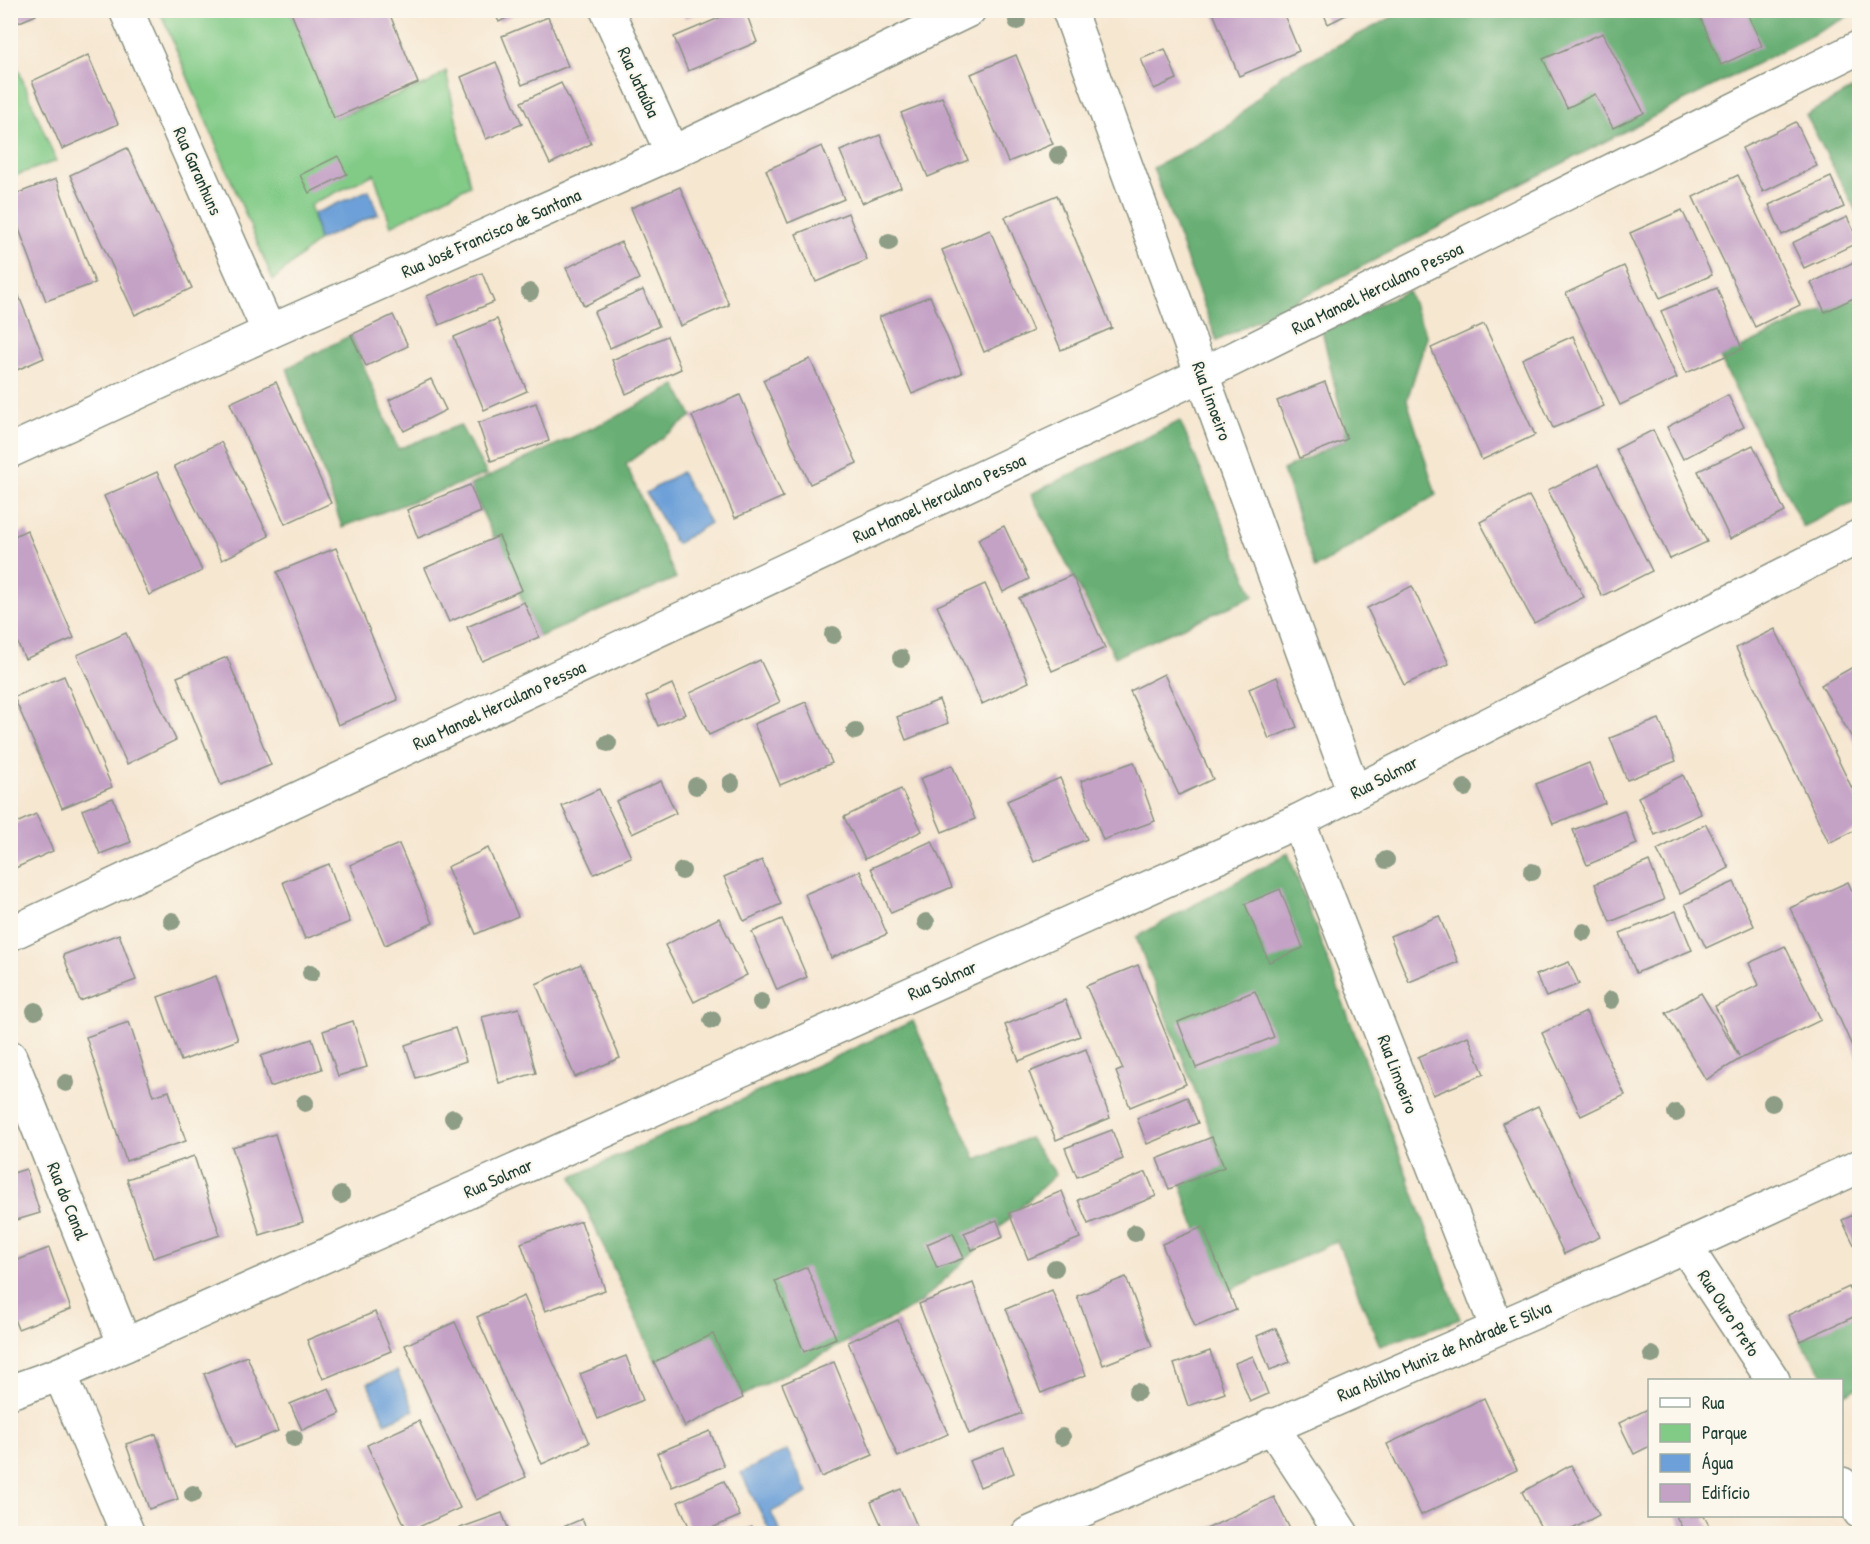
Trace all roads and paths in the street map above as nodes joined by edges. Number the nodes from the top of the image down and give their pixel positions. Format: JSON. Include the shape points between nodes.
{"nodes":[{"id":1,"x":126,"y":10,"type":"edge"},
{"id":2,"x":607,"y":10,"type":"edge"},
{"id":3,"x":969,"y":10,"type":"edge"},
{"id":4,"x":1069,"y":10,"type":"edge"},
{"id":5,"x":1860,"y":47,"type":"edge"},
{"id":6,"x":672,"y":153,"type":"junction"},
{"id":7,"x":269,"y":332,"type":"junction"},
{"id":8,"x":1203,"y":374,"type":"junction"},
{"id":9,"x":10,"y":451,"type":"edge"},
{"id":10,"x":1860,"y":536,"type":"edge"},
{"id":11,"x":1354,"y":792,"type":"junction"},
{"id":12,"x":1299,"y":821,"type":"junction"},
{"id":13,"x":10,"y":934,"type":"edge"},
{"id":14,"x":10,"y":1057,"type":"edge"},
{"id":15,"x":1860,"y":1166,"type":"edge"},
{"id":16,"x":1685,"y":1246,"type":"junction"},
{"id":17,"x":1497,"y":1328,"type":"junction"},
{"id":18,"x":125,"y":1345,"type":"junction"},
{"id":19,"x":60,"y":1374,"type":"junction"},
{"id":20,"x":1772,"y":1379,"type":"edge"},
{"id":21,"x":10,"y":1392,"type":"edge"},
{"id":22,"x":1271,"y":1425,"type":"junction"},
{"id":23,"x":1843,"y":1486,"type":"edge"},
{"id":24,"x":1860,"y":1512,"type":"edge"},
{"id":25,"x":128,"y":1533,"type":"edge"},
{"id":26,"x":1028,"y":1533,"type":"edge"},
{"id":27,"x":1342,"y":1533,"type":"edge"}],
"edges":[{"from":1,"to":7,"type":"street","name":"Rua Garanhuns"},
{"from":2,"to":6,"type":"street","name":"Rua Jataúba"},
{"from":3,"to":6,"type":"street","name":"Rua José Francisco de Santana"},
{"from":4,"to":8,"type":"street","name":"Rua Limoeiro"},
{"from":5,"to":8,"type":"street","name":"Rua Manoel Herculano Pessoa"},
{"from":6,"to":7,"type":"street","name":"Rua José Francisco de Santana"},
{"from":7,"to":9,"type":"street","name":"Rua José Francisco de Santana"},
{"from":8,"to":11,"type":"street","name":"Rua Limoeiro"},
{"from":8,"to":13,"type":"street","name":"Rua Manoel Herculano Pessoa"},
{"from":10,"to":11,"type":"street","name":"Rua Solmar"},
{"from":11,"to":12,"type":"street","name":"Rua Solmar"},
{"from":12,"to":17,"type":"street","name":"Rua Limoeiro"},
{"from":12,"to":18,"type":"street","name":"Rua Solmar"},
{"from":14,"to":18,"type":"street","name":"Rua do Canal"},
{"from":15,"to":16,"type":"street","name":"Rua Abilho Muniz de Andrade E Silva"},
{"from":16,"to":17,"type":"street","name":"Rua Abilho Muniz de Andrade E Silva"},
{"from":16,"to":20,"type":"street","name":"Rua Ouro Preto"},
{"from":17,"to":22,"type":"street","name":"Rua Abilho Muniz de Andrade E Silva"},
{"from":18,"to":19,"type":"street","name":"Rua Solmar"},
{"from":19,"to":21,"type":"street","name":"Rua Solmar"},
{"from":19,"to":25,"type":"street"},
{"from":22,"to":26,"type":"street","name":"Rua Abilho Muniz de Andrade E Silva"},
{"from":22,"to":27,"type":"street"},
{"from":23,"to":24,"type":"street"}]}
